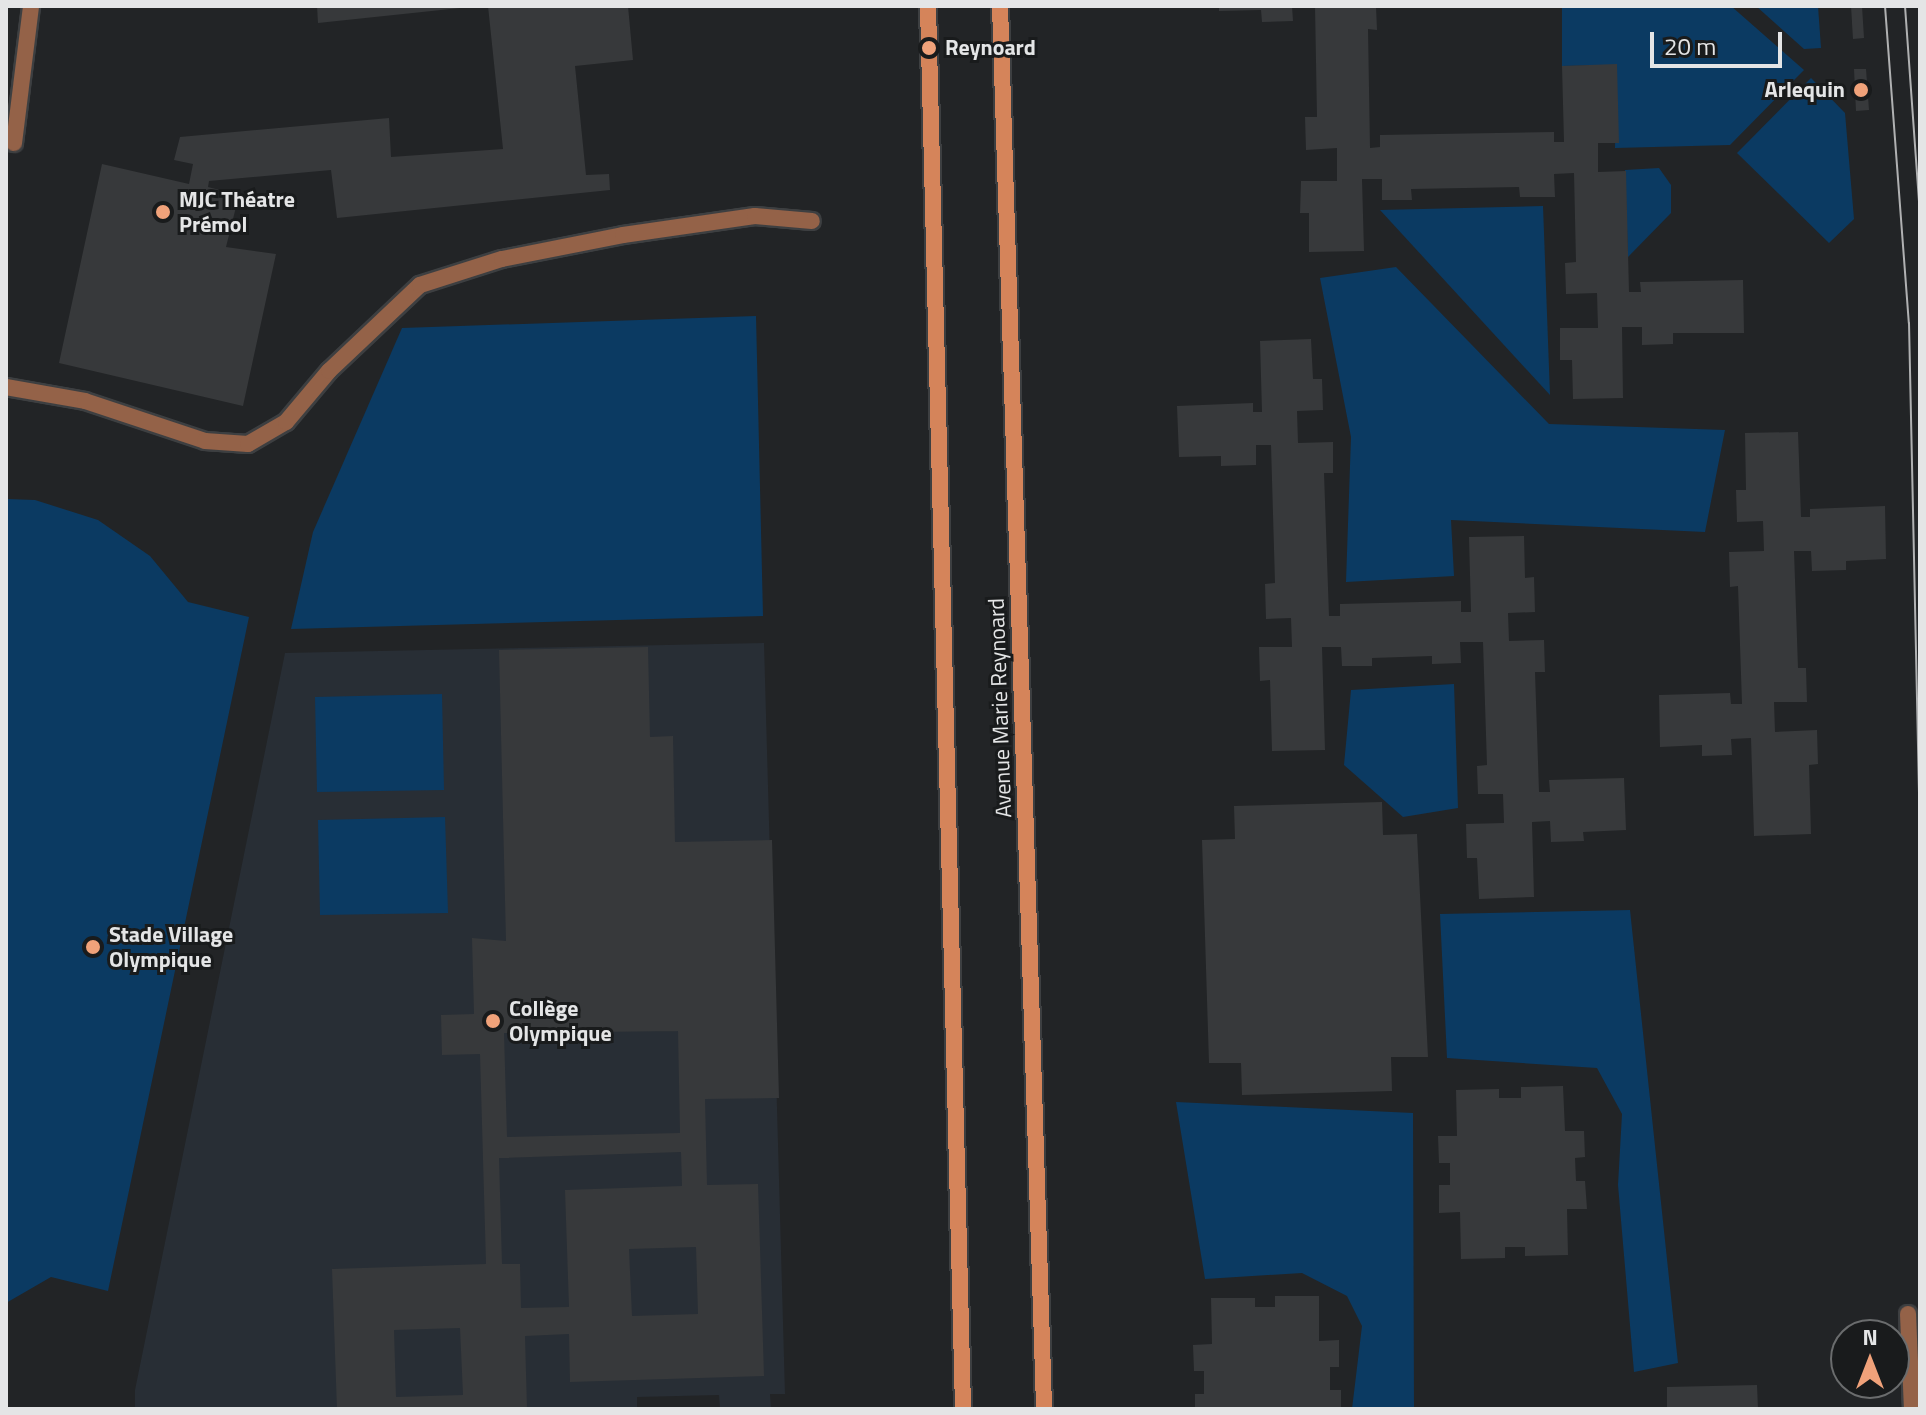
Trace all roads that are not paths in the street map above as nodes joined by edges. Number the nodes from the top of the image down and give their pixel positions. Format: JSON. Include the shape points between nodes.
{"nodes":[{"id":1,"x":31,"y":6,"type":"edge"},
{"id":2,"x":928,"y":6,"type":"edge"},
{"id":3,"x":1000,"y":6,"type":"edge"},
{"id":4,"x":13,"y":74,"type":"edge"},
{"id":5,"x":14,"y":143,"type":"dead end"},
{"id":6,"x":812,"y":221,"type":"dead end"},
{"id":7,"x":6,"y":387,"type":"edge"},
{"id":8,"x":1908,"y":1314,"type":"dead end"},
{"id":9,"x":963,"y":1409,"type":"edge"},
{"id":10,"x":1044,"y":1409,"type":"edge"},
{"id":11,"x":1912,"y":1409,"type":"edge"}],
"edges":[{"from":1,"to":4,"type":"street"},
{"from":2,"to":9,"type":"main road"},
{"from":3,"to":10,"type":"main road","name":"Avenue Marie Reynoard"},
{"from":4,"to":5,"type":"street"},
{"from":6,"to":7,"type":"street","via":[[755,216],[623,235],[502,259],[420,285],[329,371],[286,422],[248,444],[205,441],[85,401]]},
{"from":8,"to":11,"type":"street"}]}
